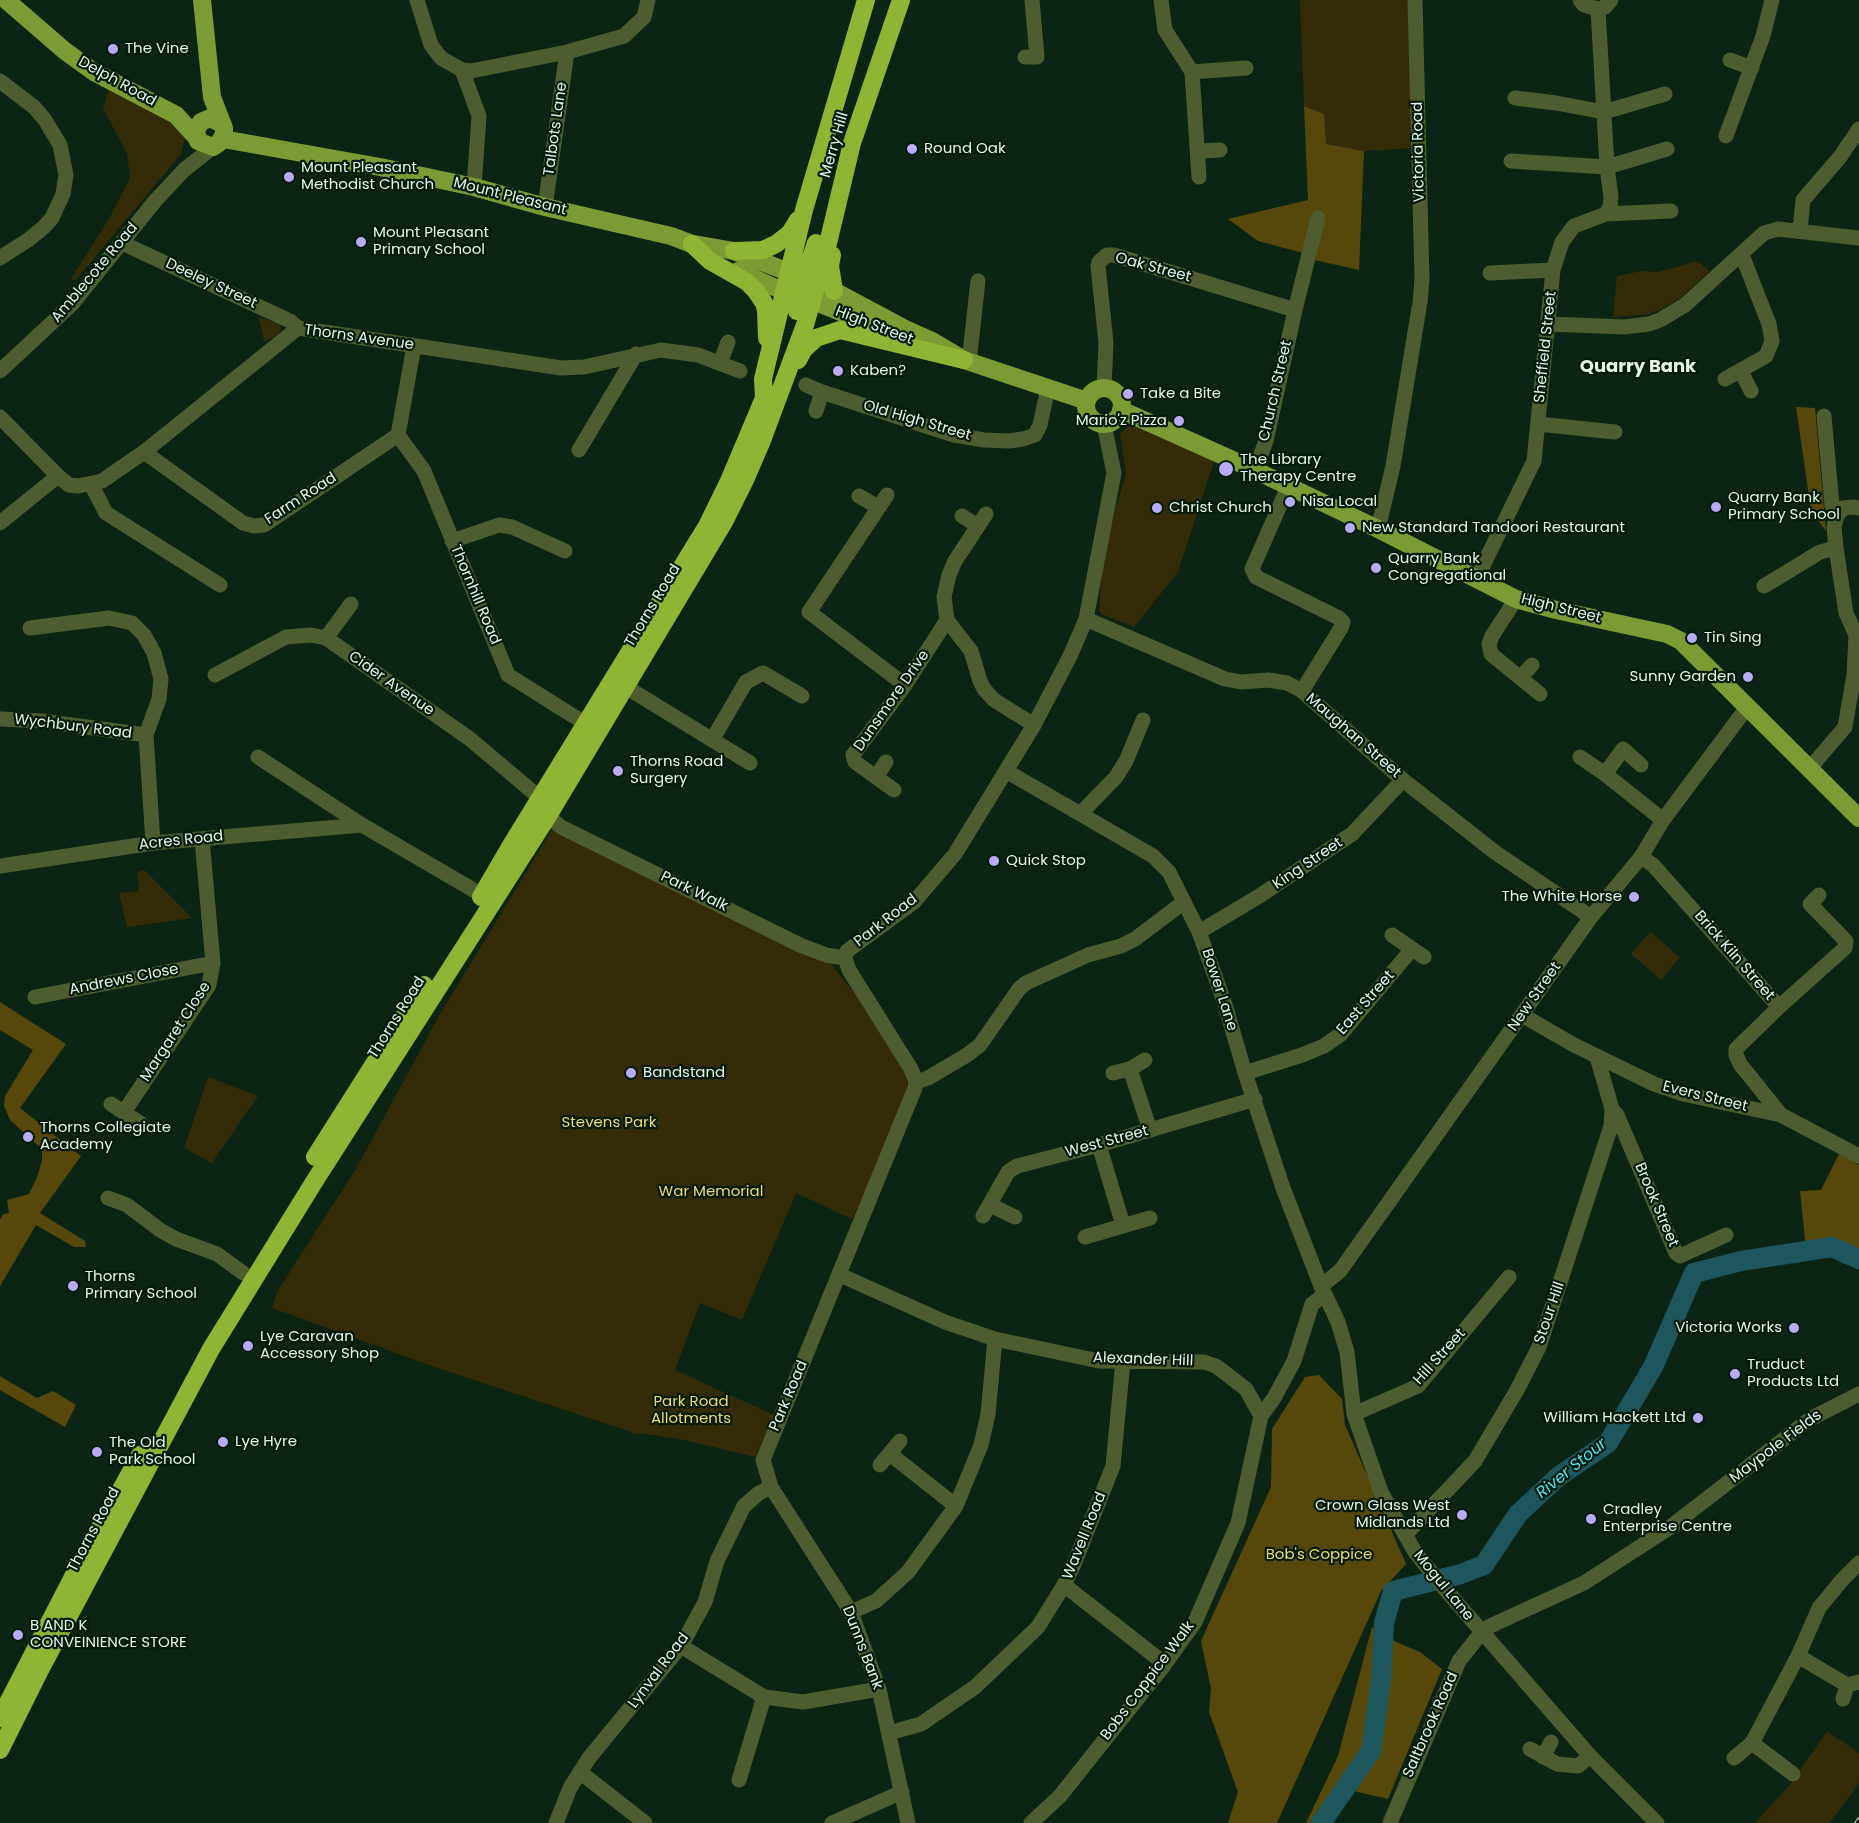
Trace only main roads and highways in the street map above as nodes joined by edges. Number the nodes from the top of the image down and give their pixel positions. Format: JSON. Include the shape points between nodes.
{"nodes":[{"id":1,"x":6,"y":0,"type":"edge"},
{"id":2,"x":202,"y":0,"type":"edge"},
{"id":3,"x":869,"y":0,"type":"edge"},
{"id":4,"x":901,"y":0,"type":"edge"},
{"id":5,"x":208,"y":132,"type":"junction"},
{"id":6,"x":851,"y":150,"type":"junction"},
{"id":7,"x":804,"y":210,"type":"junction"},
{"id":8,"x":692,"y":244,"type":"junction"},
{"id":9,"x":734,"y":251,"type":"junction"},
{"id":10,"x":801,"y":287,"type":"junction"},
{"id":11,"x":834,"y":291,"type":"junction"},
{"id":12,"x":966,"y":361,"type":"junction"},
{"id":13,"x":764,"y":379,"type":"junction"},
{"id":14,"x":783,"y":386,"type":"junction"},
{"id":15,"x":764,"y":398,"type":"junction"},
{"id":16,"x":1087,"y":401,"type":"junction"},
{"id":17,"x":1121,"y":410,"type":"junction"},
{"id":18,"x":1859,"y":818,"type":"edge"},
{"id":19,"x":0,"y":1718,"type":"edge"},
{"id":20,"x":0,"y":1750,"type":"edge"}],
"edges":[{"from":1,"to":5,"type":"main road","name":"Delph Road","via":[[94,72]]},
{"from":2,"to":5,"type":"main road","via":[[212,97]]},
{"from":3,"to":7,"type":"highway","name":"Merry Hill","via":[[868,25],[850,51]]},
{"from":4,"to":6,"type":"highway","name":"Merry Hill"},
{"from":5,"to":8,"type":"main road","name":"Mount Pleasant","via":[[474,187]]},
{"from":6,"to":10,"type":"highway","name":"Merry Hill"},
{"from":6,"to":11,"type":"highway","via":[[851,174],[830,266]]},
{"from":7,"to":9,"type":"highway","via":[[790,233],[776,244],[763,250]]},
{"from":7,"to":10,"type":"highway","name":"Merry Hill"},
{"from":8,"to":9,"type":"main road"},
{"from":8,"to":10,"type":"main road","name":"Mount Pleasant","via":[[750,277]]},
{"from":8,"to":13,"type":"highway","via":[[710,261],[747,282],[762,300],[767,317]]},
{"from":9,"to":10,"type":"main road"},
{"from":10,"to":11,"type":"main road","name":"High Street"},
{"from":10,"to":12,"type":"main road","name":"High Street"},
{"from":10,"to":13,"type":"highway","name":"Thorns Road"},
{"from":10,"to":14,"type":"highway","name":"Thorns Road"},
{"from":10,"to":15,"type":"highway","via":[[793,324]]},
{"from":11,"to":12,"type":"main road","name":"High Street"},
{"from":12,"to":14,"type":"highway","via":[[840,330],[816,338],[804,349]]},
{"from":12,"to":16,"type":"main road","name":"High Street"},
{"from":13,"to":15,"type":"highway","name":"Thorns Road"},
{"from":14,"to":20,"type":"highway","name":"Thorns Road","via":[[724,522],[626,687],[211,1349]]},
{"from":15,"to":19,"type":"highway","name":"Thorns Road","via":[[707,526],[483,895],[243,1273],[178,1383]]},
{"from":16,"to":17,"type":"main road","name":"High Street","via":[[1093,392],[1104,388],[1118,396]]},
{"from":16,"to":17,"type":"main road","via":[[1090,417],[1098,423],[1116,419]]},
{"from":17,"to":18,"type":"main road","name":"High Street","via":[[1255,470],[1516,599],[1674,637],[1691,649]]}]}
